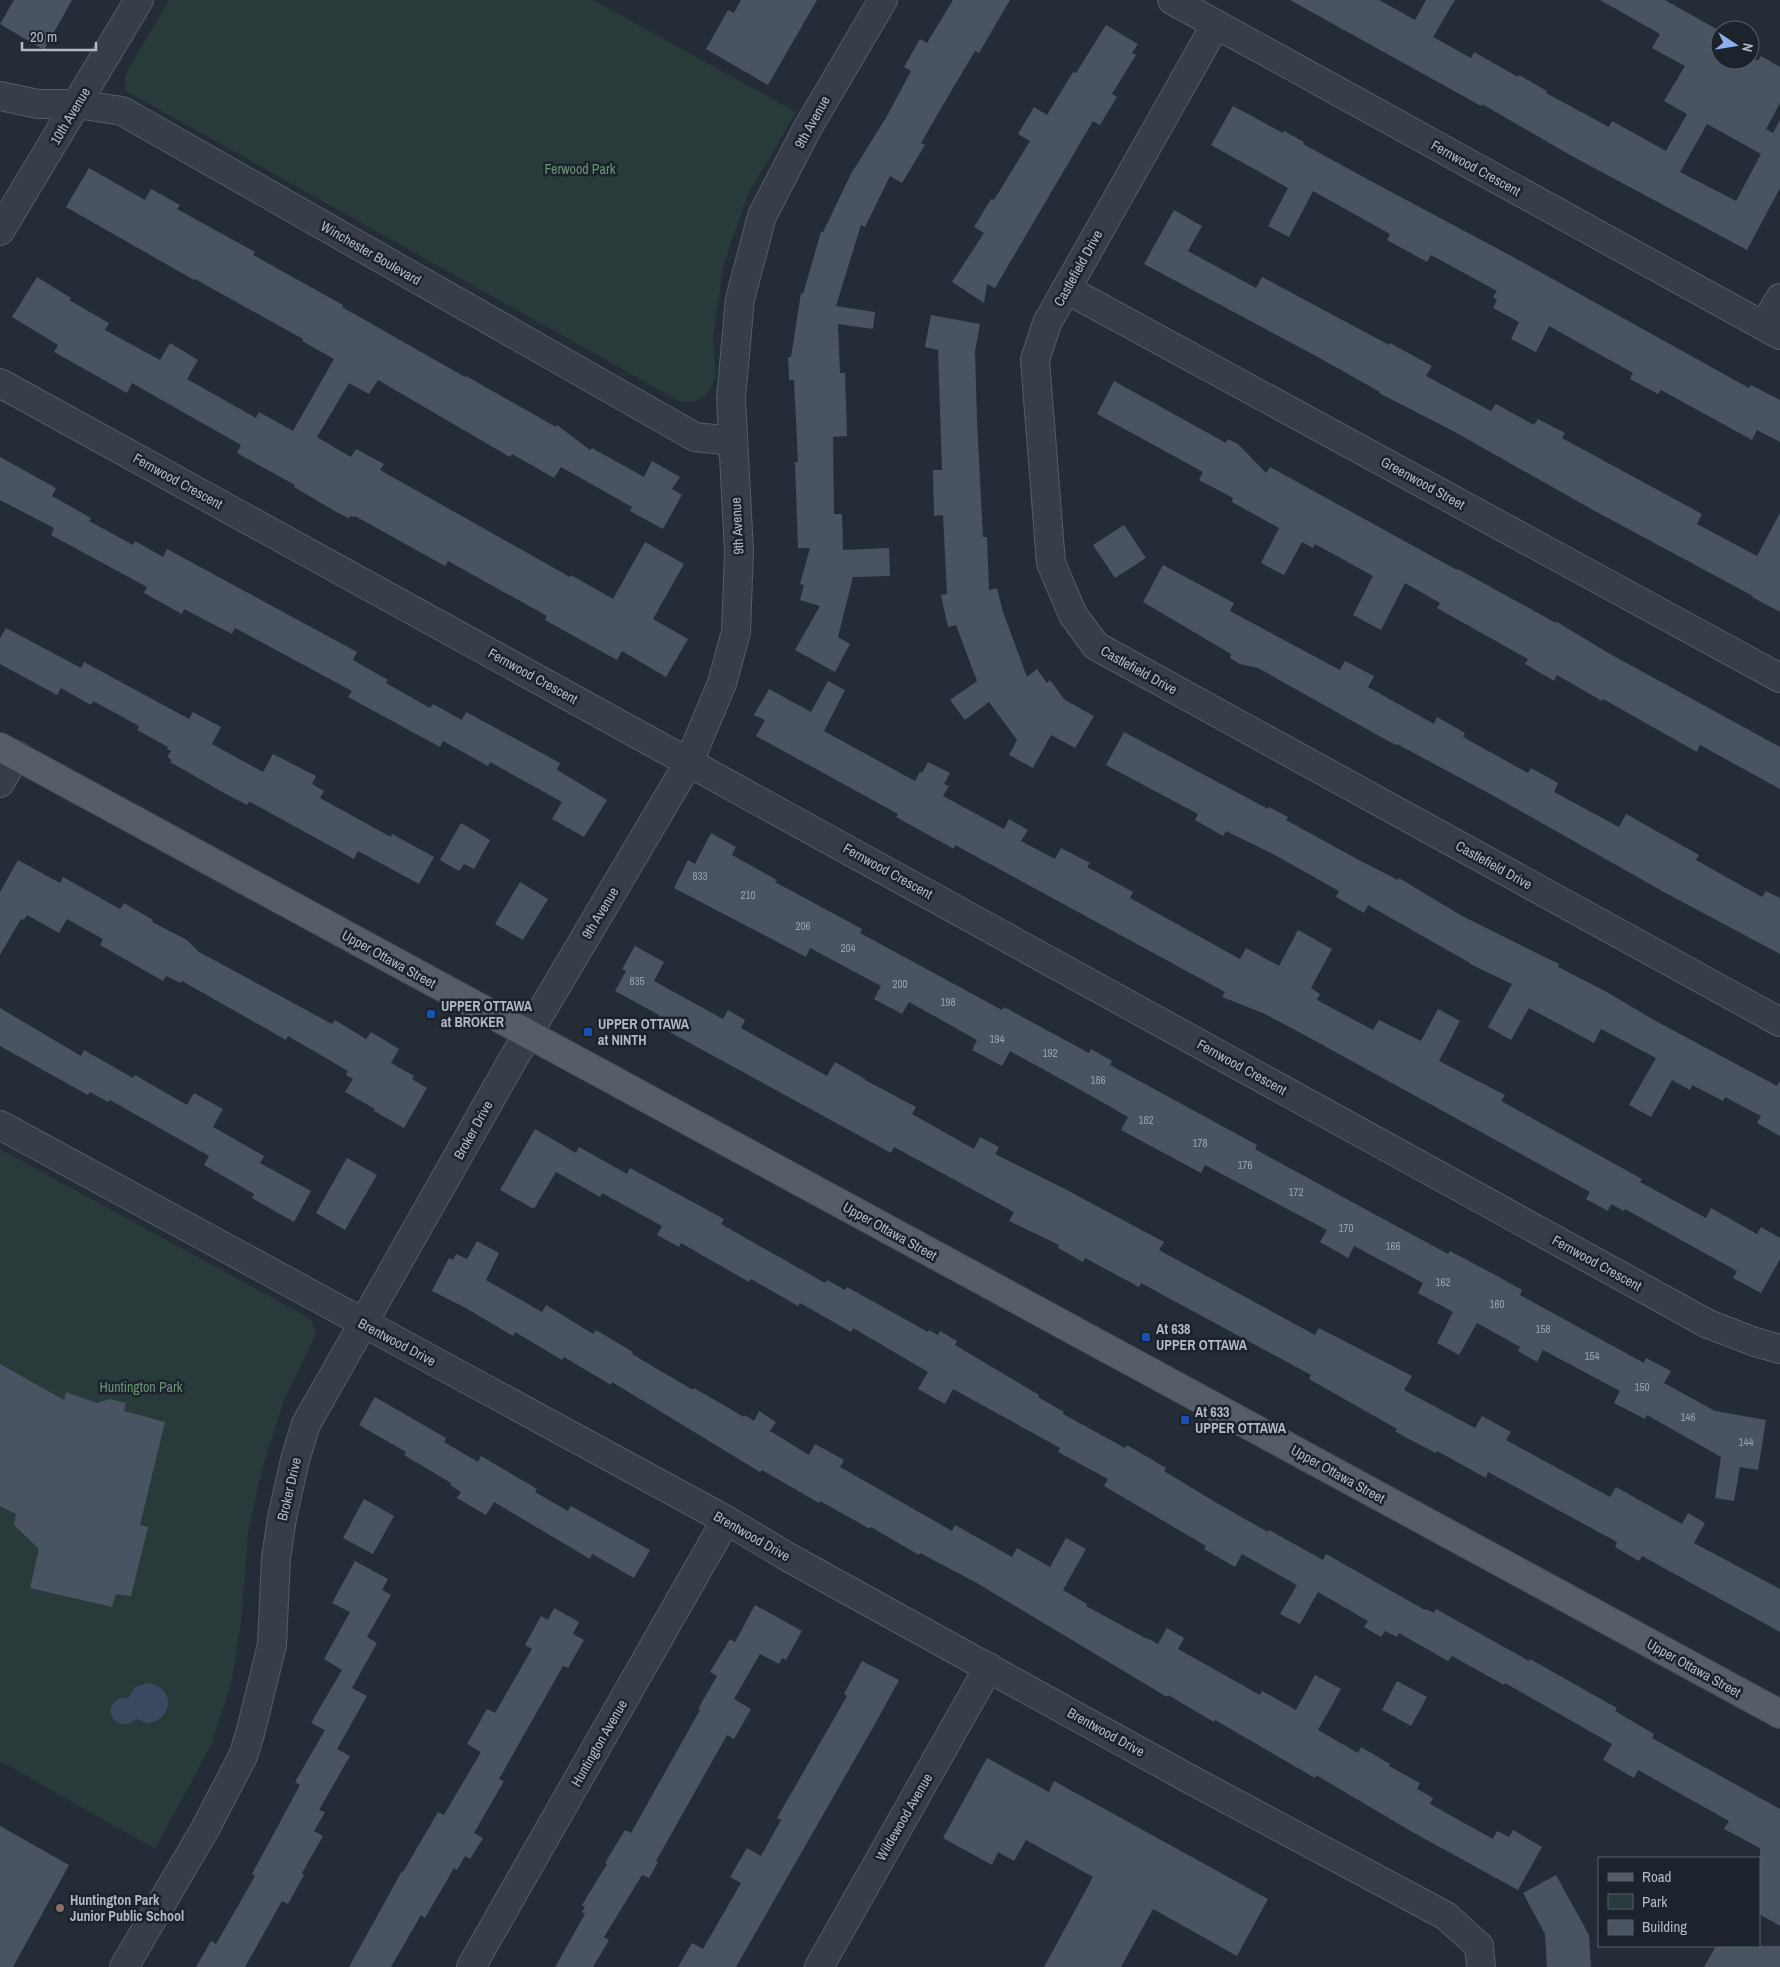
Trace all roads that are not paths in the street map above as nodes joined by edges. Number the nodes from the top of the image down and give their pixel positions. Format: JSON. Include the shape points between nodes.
{"nodes":[{"id":1,"x":139,"y":0,"type":"edge"},
{"id":2,"x":883,"y":0,"type":"edge"},
{"id":3,"x":1172,"y":0,"type":"edge"},
{"id":4,"x":1216,"y":24,"type":"junction"},
{"id":5,"x":0,"y":96,"type":"edge"},
{"id":6,"x":77,"y":104,"type":"junction"},
{"id":7,"x":0,"y":232,"type":"edge"},
{"id":8,"x":1066,"y":289,"type":"junction"},
{"id":9,"x":1780,"y":298,"type":"edge"},
{"id":10,"x":1772,"y":331,"type":"edge"},
{"id":11,"x":0,"y":384,"type":"edge"},
{"id":12,"x":732,"y":441,"type":"junction"},
{"id":13,"x":1780,"y":678,"type":"edge"},
{"id":14,"x":9,"y":752,"type":"edge"},
{"id":15,"x":689,"y":762,"type":"junction"},
{"id":16,"x":0,"y":783,"type":"edge"},
{"id":17,"x":1780,"y":1022,"type":"edge"},
{"id":18,"x":528,"y":1034,"type":"junction"},
{"id":19,"x":0,"y":1124,"type":"edge"},
{"id":20,"x":364,"y":1324,"type":"junction"},
{"id":21,"x":1780,"y":1349,"type":"edge"},
{"id":22,"x":726,"y":1520,"type":"junction"},
{"id":23,"x":989,"y":1667,"type":"junction"},
{"id":24,"x":1780,"y":1714,"type":"edge"},
{"id":25,"x":124,"y":1967,"type":"edge"},
{"id":26,"x":471,"y":1967,"type":"edge"},
{"id":27,"x":818,"y":1967,"type":"edge"},
{"id":28,"x":1481,"y":1967,"type":"edge"}],
"edges":[{"from":1,"to":6,"type":"street","name":"10th Avenue"},
{"from":2,"to":12,"type":"street","name":"9th Avenue","via":[[806,129],[762,216],[740,299],[731,398]]},
{"from":3,"to":4,"type":"street","name":"Fernwood Crescent"},
{"from":4,"to":8,"type":"street","name":"Castlefield Drive"},
{"from":4,"to":10,"type":"street","name":"Fernwood Crescent"},
{"from":5,"to":6,"type":"street","name":"Winchester Boulevard","via":[[38,104]]},
{"from":6,"to":7,"type":"street","name":"10th Avenue"},
{"from":6,"to":12,"type":"street","name":"Winchester Boulevard","via":[[122,111],[696,437]]},
{"from":8,"to":13,"type":"street","name":"Greenwood Street"},
{"from":8,"to":17,"type":"street","name":"Castlefield Drive","via":[[1047,323],[1035,360],[1051,563],[1073,615],[1096,646]]},
{"from":9,"to":10,"type":"street"},
{"from":11,"to":15,"type":"street","name":"Fernwood Crescent"},
{"from":12,"to":15,"type":"street","name":"9th Avenue","via":[[739,551],[736,632],[722,683]]},
{"from":14,"to":16,"type":"street","via":[[9,767]]},
{"from":14,"to":18,"type":"main road","name":"Upper Ottawa Street"},
{"from":15,"to":18,"type":"street","name":"9th Avenue"},
{"from":15,"to":21,"type":"street","name":"Fernwood Crescent","via":[[1708,1324]]},
{"from":18,"to":20,"type":"street","name":"Broker Drive"},
{"from":18,"to":24,"type":"main road","name":"Upper Ottawa Street"},
{"from":19,"to":20,"type":"street","name":"Brentwood Drive"},
{"from":20,"to":22,"type":"street","name":"Brentwood Drive"},
{"from":20,"to":25,"type":"street","name":"Broker Drive","via":[[315,1406],[295,1460],[277,1550],[272,1645],[243,1756]]},
{"from":22,"to":23,"type":"street","name":"Brentwood Drive"},
{"from":22,"to":26,"type":"street","name":"Huntington Avenue"},
{"from":23,"to":27,"type":"street","name":"Wildewood Avenue"},
{"from":23,"to":28,"type":"street","name":"Brentwood Drive","via":[[1446,1916],[1480,1946]]}]}
